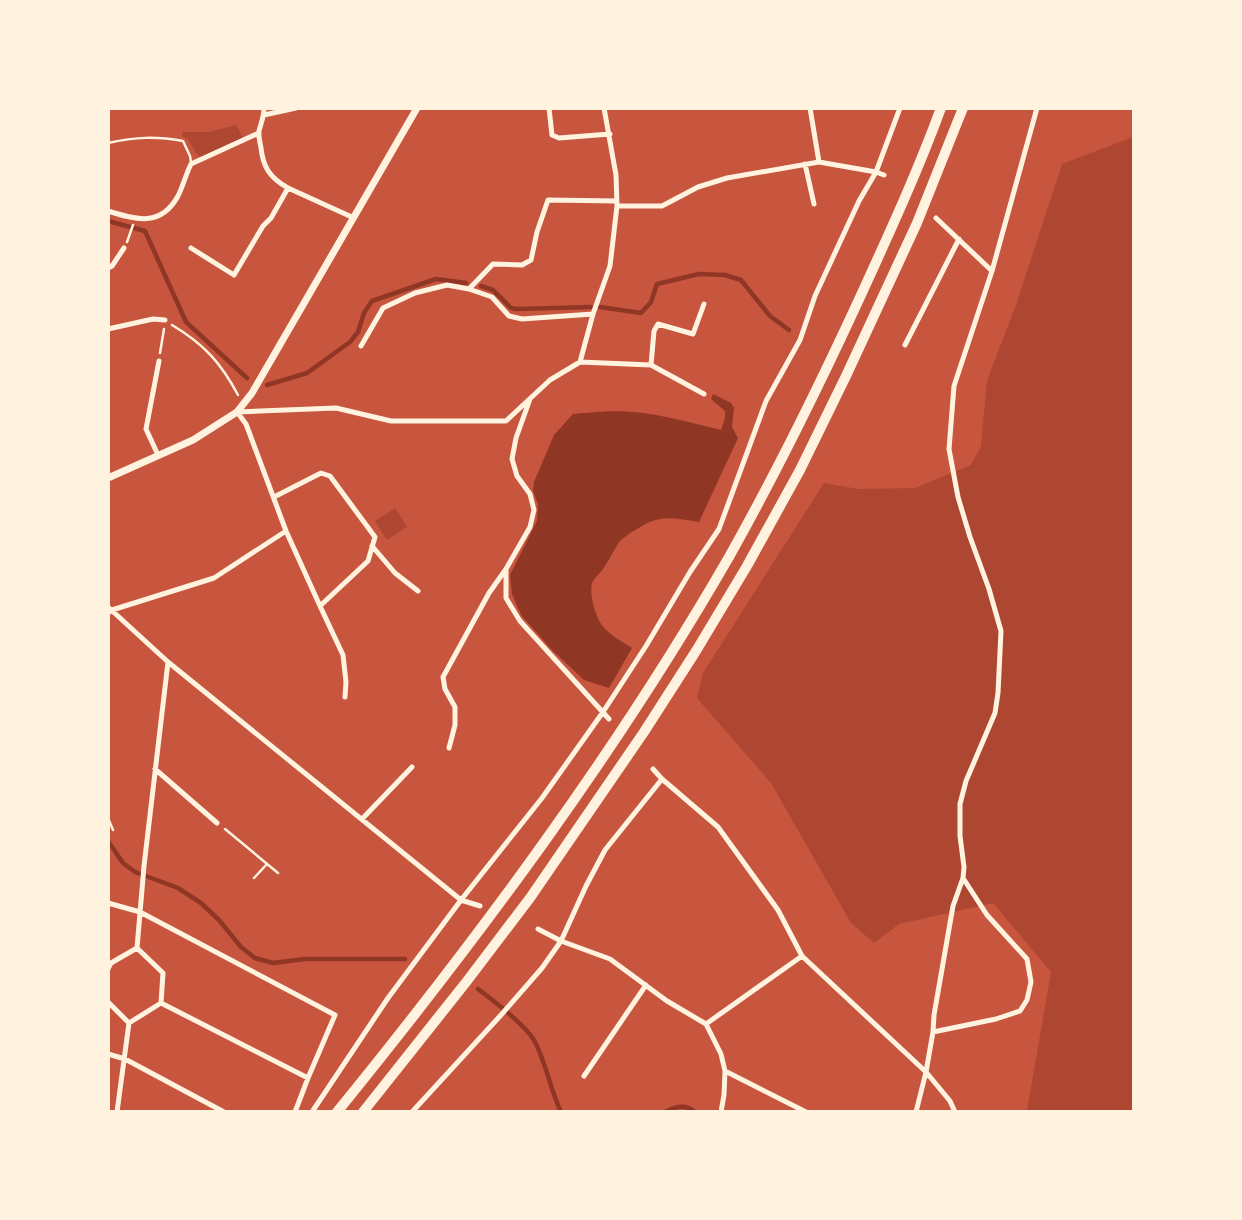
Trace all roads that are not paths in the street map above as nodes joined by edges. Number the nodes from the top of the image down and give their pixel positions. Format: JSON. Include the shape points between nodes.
{"nodes":[{"id":1,"x":296,"y":108,"type":"edge"},
{"id":2,"x":417,"y":108,"type":"edge"},
{"id":3,"x":548,"y":108,"type":"edge"},
{"id":4,"x":604,"y":108,"type":"edge"},
{"id":5,"x":810,"y":108,"type":"edge"},
{"id":6,"x":900,"y":108,"type":"edge"},
{"id":7,"x":941,"y":108,"type":"edge"},
{"id":8,"x":963,"y":108,"type":"edge"},
{"id":9,"x":1037,"y":108,"type":"edge"},
{"id":10,"x":264,"y":112,"type":"edge"},
{"id":11,"x":258,"y":133,"type":"junction"},
{"id":12,"x":610,"y":134,"type":"junction"},
{"id":13,"x":108,"y":143,"type":"edge"},
{"id":14,"x":819,"y":162,"type":"junction"},
{"id":15,"x":191,"y":164,"type":"junction"},
{"id":16,"x":805,"y":164,"type":"junction"},
{"id":17,"x":876,"y":172,"type":"junction"},
{"id":18,"x":884,"y":175,"type":"dead end"},
{"id":19,"x":288,"y":188,"type":"junction"},
{"id":20,"x":617,"y":203,"type":"junction"},
{"id":21,"x":814,"y":204,"type":"dead end"},
{"id":22,"x":108,"y":211,"type":"edge"},
{"id":23,"x":936,"y":218,"type":"dead end"},
{"id":24,"x":354,"y":219,"type":"junction"},
{"id":25,"x":959,"y":239,"type":"junction"},
{"id":26,"x":124,"y":248,"type":"dead end"},
{"id":27,"x":191,"y":248,"type":"dead end"},
{"id":28,"x":108,"y":268,"type":"edge"},
{"id":29,"x":992,"y":271,"type":"junction"},
{"id":30,"x":469,"y":289,"type":"junction"},
{"id":31,"x":704,"y":304,"type":"dead end"},
{"id":32,"x":593,"y":314,"type":"junction"},
{"id":33,"x":165,"y":320,"type":"road end"},
{"id":34,"x":108,"y":329,"type":"edge"},
{"id":35,"x":905,"y":345,"type":"dead end"},
{"id":36,"x":361,"y":346,"type":"dead end"},
{"id":37,"x":159,"y":361,"type":"road end"},
{"id":38,"x":580,"y":362,"type":"junction"},
{"id":39,"x":651,"y":365,"type":"junction"},
{"id":40,"x":704,"y":394,"type":"dead end"},
{"id":41,"x":531,"y":396,"type":"junction"},
{"id":42,"x":237,"y":412,"type":"junction"},
{"id":43,"x":158,"y":456,"type":"junction"},
{"id":44,"x":108,"y":478,"type":"edge"},
{"id":45,"x":275,"y":497,"type":"junction"},
{"id":46,"x":286,"y":531,"type":"junction"},
{"id":47,"x":372,"y":546,"type":"junction"},
{"id":48,"x":506,"y":569,"type":"junction"},
{"id":49,"x":418,"y":591,"type":"dead end"},
{"id":50,"x":320,"y":606,"type":"junction"},
{"id":51,"x":110,"y":610,"type":"edge"},
{"id":52,"x":168,"y":662,"type":"junction"},
{"id":53,"x":345,"y":697,"type":"dead end"},
{"id":54,"x":603,"y":712,"type":"junction"},
{"id":55,"x":609,"y":719,"type":"dead end"},
{"id":56,"x":449,"y":748,"type":"dead end"},
{"id":57,"x":412,"y":767,"type":"dead end"},
{"id":58,"x":155,"y":769,"type":"junction"},
{"id":59,"x":653,"y":769,"type":"dead end"},
{"id":60,"x":662,"y":779,"type":"junction"},
{"id":61,"x":362,"y":819,"type":"junction"},
{"id":62,"x":217,"y":822,"type":"road end"},
{"id":63,"x":963,"y":878,"type":"junction"},
{"id":64,"x":461,"y":900,"type":"junction"},
{"id":65,"x":108,"y":903,"type":"edge"},
{"id":66,"x":480,"y":906,"type":"dead end"},
{"id":67,"x":140,"y":912,"type":"junction"},
{"id":68,"x":538,"y":929,"type":"dead end"},
{"id":69,"x":561,"y":941,"type":"junction"},
{"id":70,"x":137,"y":948,"type":"junction"},
{"id":71,"x":802,"y":956,"type":"junction"},
{"id":72,"x":108,"y":969,"type":"edge"},
{"id":73,"x":646,"y":985,"type":"junction"},
{"id":74,"x":108,"y":1002,"type":"edge"},
{"id":75,"x":162,"y":1003,"type":"junction"},
{"id":76,"x":130,"y":1023,"type":"junction"},
{"id":77,"x":706,"y":1024,"type":"junction"},
{"id":78,"x":933,"y":1032,"type":"junction"},
{"id":79,"x":108,"y":1054,"type":"edge"},
{"id":80,"x":125,"y":1059,"type":"junction"},
{"id":81,"x":725,"y":1071,"type":"junction"},
{"id":82,"x":926,"y":1072,"type":"junction"},
{"id":83,"x":584,"y":1076,"type":"dead end"},
{"id":84,"x":308,"y":1078,"type":"junction"},
{"id":85,"x":117,"y":1111,"type":"edge"},
{"id":86,"x":224,"y":1111,"type":"edge"},
{"id":87,"x":295,"y":1111,"type":"edge"},
{"id":88,"x":312,"y":1111,"type":"edge"},
{"id":89,"x":337,"y":1111,"type":"edge"},
{"id":90,"x":363,"y":1111,"type":"edge"},
{"id":91,"x":412,"y":1111,"type":"edge"},
{"id":92,"x":721,"y":1111,"type":"edge"},
{"id":93,"x":806,"y":1111,"type":"edge"},
{"id":94,"x":916,"y":1111,"type":"edge"},
{"id":95,"x":955,"y":1111,"type":"edge"}],
"edges":[{"from":1,"to":10,"type":"street"},
{"from":2,"to":24,"type":"street"},
{"from":3,"to":12,"type":"street","via":[[552,135],[559,138]]},
{"from":4,"to":12,"type":"street"},
{"from":5,"to":14,"type":"street"},
{"from":6,"to":17,"type":"street"},
{"from":7,"to":89,"type":"highway","via":[[829,365],[728,558],[569,807],[450,971]]},
{"from":8,"to":90,"type":"highway","via":[[917,223],[846,376],[800,470],[709,630],[530,898]]},
{"from":9,"to":29,"type":"street"},
{"from":10,"to":11,"type":"street"},
{"from":11,"to":15,"type":"street"},
{"from":11,"to":19,"type":"street","via":[[262,161],[277,182]]},
{"from":12,"to":20,"type":"street"},
{"from":13,"to":15,"type":"lane","via":[[159,137],[183,141]]},
{"from":14,"to":16,"type":"street"},
{"from":14,"to":17,"type":"street"},
{"from":15,"to":22,"type":"street","via":[[178,196],[164,213],[146,220]]},
{"from":16,"to":20,"type":"street","via":[[727,178],[662,206]]},
{"from":16,"to":21,"type":"street"},
{"from":17,"to":18,"type":"street"},
{"from":17,"to":54,"type":"street","via":[[815,296],[800,340],[766,401],[719,528]]},
{"from":19,"to":24,"type":"street"},
{"from":19,"to":27,"type":"street","via":[[234,275]]},
{"from":20,"to":30,"type":"street","via":[[548,200],[531,260],[522,265],[493,264]]},
{"from":20,"to":32,"type":"street","via":[[610,267]]},
{"from":23,"to":25,"type":"street"},
{"from":24,"to":42,"type":"street"},
{"from":25,"to":29,"type":"street"},
{"from":25,"to":35,"type":"street"},
{"from":26,"to":28,"type":"street"},
{"from":29,"to":63,"type":"street","via":[[954,386],[948,449],[958,497],[1001,631],[995,713],[960,804]]},
{"from":30,"to":32,"type":"street","via":[[492,297],[509,316],[522,319]]},
{"from":30,"to":36,"type":"street","via":[[447,285],[383,308]]},
{"from":31,"to":39,"type":"street","via":[[694,334],[659,324],[654,331]]},
{"from":32,"to":38,"type":"street"},
{"from":33,"to":34,"type":"street"},
{"from":37,"to":43,"type":"street","via":[[146,429]]},
{"from":38,"to":39,"type":"street"},
{"from":38,"to":41,"type":"street"},
{"from":39,"to":40,"type":"street"},
{"from":41,"to":42,"type":"street","via":[[506,421],[391,421],[336,408]]},
{"from":41,"to":48,"type":"street","via":[[512,459],[534,510],[530,527]]},
{"from":42,"to":43,"type":"street"},
{"from":42,"to":45,"type":"street"},
{"from":43,"to":44,"type":"street"},
{"from":45,"to":46,"type":"street"},
{"from":45,"to":47,"type":"street","via":[[321,473],[330,476],[375,537]]},
{"from":46,"to":50,"type":"street"},
{"from":46,"to":51,"type":"street","via":[[214,578]]},
{"from":47,"to":49,"type":"street"},
{"from":47,"to":50,"type":"street","via":[[368,561]]},
{"from":48,"to":54,"type":"street","via":[[506,598],[520,621]]},
{"from":48,"to":56,"type":"street","via":[[443,677],[456,707]]},
{"from":50,"to":53,"type":"street","via":[[343,655]]},
{"from":51,"to":52,"type":"street"},
{"from":52,"to":58,"type":"street"},
{"from":52,"to":61,"type":"street"},
{"from":54,"to":55,"type":"street"},
{"from":54,"to":64,"type":"street"},
{"from":57,"to":61,"type":"street"},
{"from":58,"to":62,"type":"street"},
{"from":58,"to":67,"type":"street"},
{"from":59,"to":60,"type":"street"},
{"from":60,"to":69,"type":"street","via":[[605,850]]},
{"from":60,"to":71,"type":"street","via":[[718,827],[778,909]]},
{"from":61,"to":64,"type":"street"},
{"from":63,"to":78,"type":"street","via":[[953,906]]},
{"from":63,"to":78,"type":"street","via":[[987,915],[1027,959],[1031,982],[1020,1011]]},
{"from":64,"to":66,"type":"street"},
{"from":64,"to":88,"type":"street"},
{"from":65,"to":67,"type":"street"},
{"from":67,"to":70,"type":"street"},
{"from":67,"to":84,"type":"street","via":[[335,1014]]},
{"from":68,"to":69,"type":"street"},
{"from":69,"to":73,"type":"street","via":[[610,959]]},
{"from":69,"to":91,"type":"street","via":[[512,1003]]},
{"from":70,"to":72,"type":"street","via":[[111,962]]},
{"from":70,"to":75,"type":"street","via":[[163,973]]},
{"from":71,"to":77,"type":"street"},
{"from":71,"to":82,"type":"street"},
{"from":73,"to":77,"type":"street"},
{"from":73,"to":83,"type":"street"},
{"from":74,"to":76,"type":"street"},
{"from":75,"to":76,"type":"street"},
{"from":75,"to":84,"type":"street"},
{"from":76,"to":80,"type":"street"},
{"from":77,"to":81,"type":"street","via":[[722,1054]]},
{"from":78,"to":82,"type":"street"},
{"from":79,"to":80,"type":"street"},
{"from":80,"to":85,"type":"street"},
{"from":80,"to":86,"type":"street"},
{"from":81,"to":92,"type":"street"},
{"from":81,"to":93,"type":"street"},
{"from":82,"to":94,"type":"street"},
{"from":82,"to":95,"type":"street"},
{"from":84,"to":87,"type":"street"}]}
